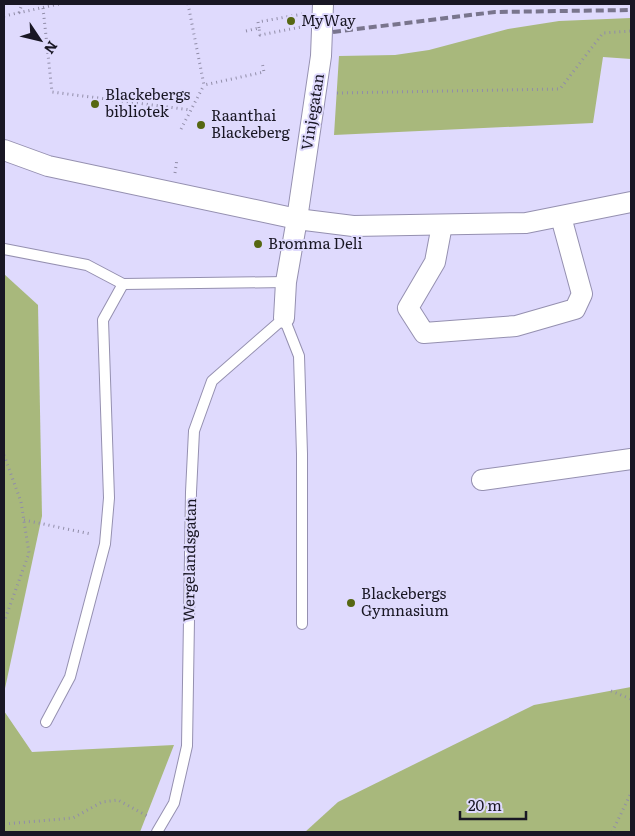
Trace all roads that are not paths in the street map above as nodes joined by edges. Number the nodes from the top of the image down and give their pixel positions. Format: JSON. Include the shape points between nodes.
{"nodes":[{"id":1,"x":323,"y":4,"type":"edge"},
{"id":2,"x":4,"y":150,"type":"edge"},
{"id":3,"x":631,"y":202,"type":"edge"},
{"id":4,"x":561,"y":217,"type":"junction"},
{"id":5,"x":297,"y":219,"type":"junction"},
{"id":6,"x":442,"y":224,"type":"junction"},
{"id":7,"x":4,"y":249,"type":"edge"},
{"id":8,"x":286,"y":282,"type":"junction"},
{"id":9,"x":124,"y":284,"type":"junction"},
{"id":10,"x":284,"y":318,"type":"junction"},
{"id":11,"x":631,"y":459,"type":"edge"},
{"id":12,"x":482,"y":480,"type":"dead end"},
{"id":13,"x":302,"y":624,"type":"dead end"},
{"id":14,"x":46,"y":722,"type":"dead end"},
{"id":15,"x":159,"y":828,"type":"edge"}],
"edges":[{"from":1,"to":5,"type":"street","name":"Vinjegatan","via":[[322,56]]},
{"from":2,"to":5,"type":"street","via":[[48,166]]},
{"from":3,"to":4,"type":"street"},
{"from":4,"to":6,"type":"street","via":[[526,223]]},
{"from":4,"to":6,"type":"street","via":[[582,294],[574,308],[516,326],[424,334],[408,308],[435,262]]},
{"from":5,"to":6,"type":"street","via":[[354,226]]},
{"from":5,"to":8,"type":"street"},
{"from":7,"to":9,"type":"lane","via":[[87,265]]},
{"from":8,"to":9,"type":"lane"},
{"from":8,"to":10,"type":"street"},
{"from":9,"to":14,"type":"lane","via":[[103,320],[109,498],[106,536],[70,677]]},
{"from":10,"to":13,"type":"lane","via":[[299,356]]},
{"from":10,"to":15,"type":"lane","name":"Wergelandsgatan","via":[[212,381],[194,431],[187,746],[174,803]]},
{"from":11,"to":12,"type":"street"}]}
